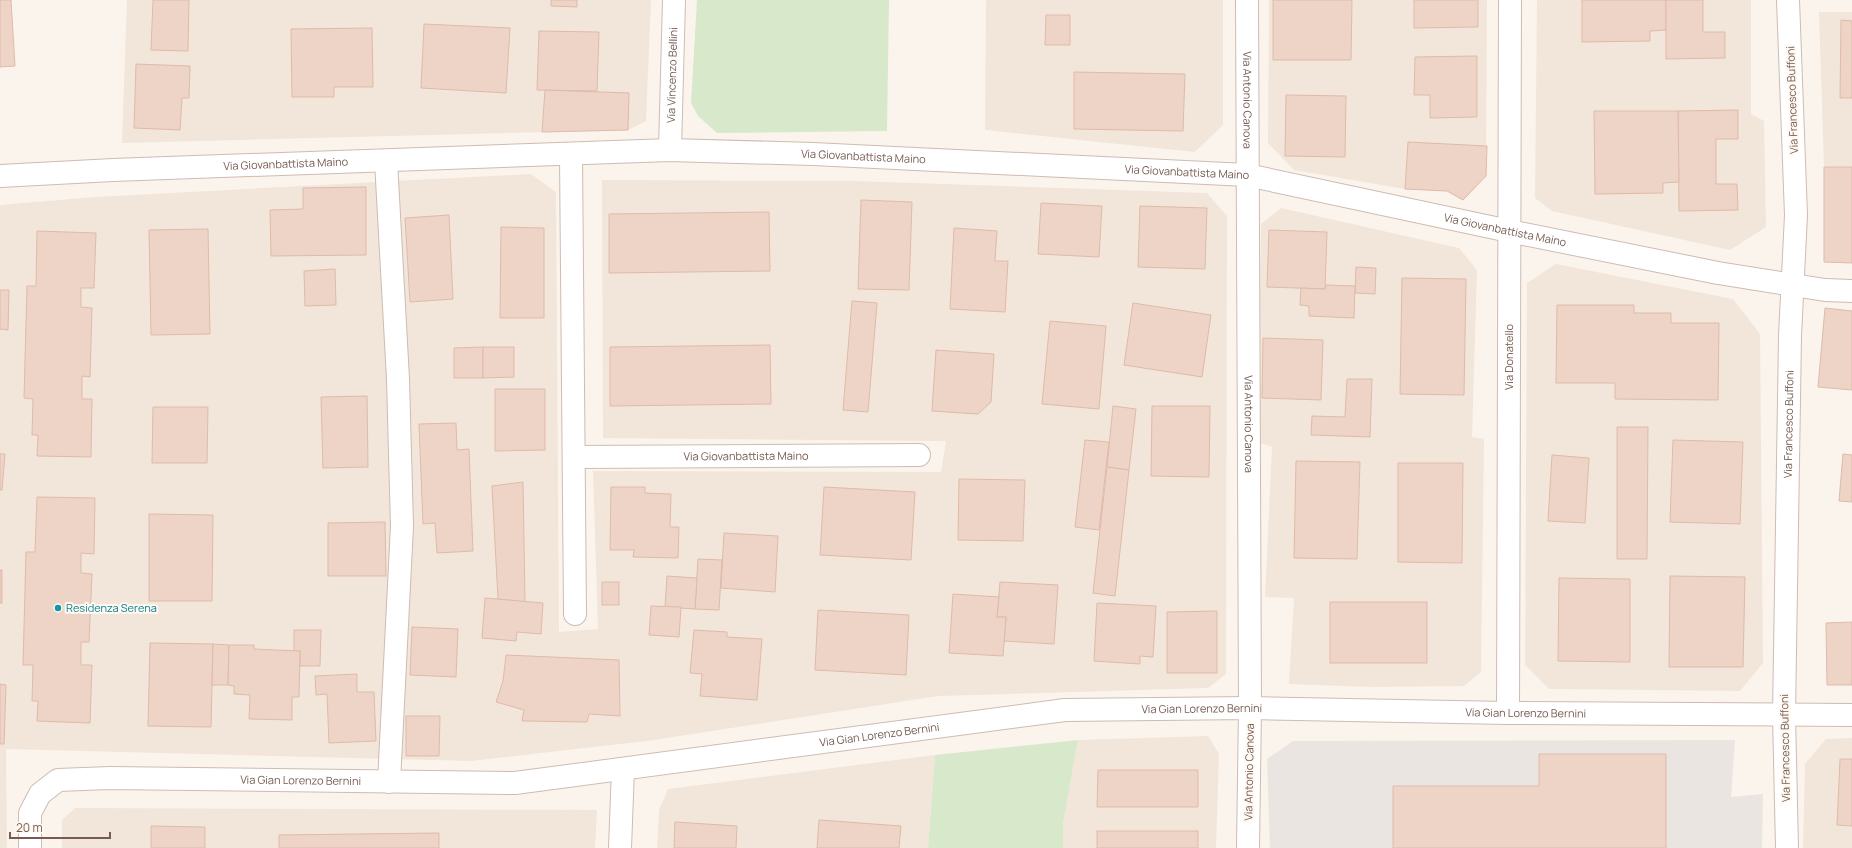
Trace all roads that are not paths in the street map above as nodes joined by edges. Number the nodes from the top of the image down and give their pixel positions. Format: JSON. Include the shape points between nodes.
{"nodes":[{"id":1,"x":674,"y":0,"type":"edge"},
{"id":2,"x":1247,"y":0,"type":"edge"},
{"id":3,"x":1510,"y":0,"type":"edge"},
{"id":4,"x":1788,"y":0,"type":"edge"},
{"id":5,"x":670,"y":150,"type":"junction"},
{"id":6,"x":571,"y":154,"type":"junction"},
{"id":7,"x":386,"y":161,"type":"junction"},
{"id":8,"x":1247,"y":175,"type":"junction"},
{"id":9,"x":0,"y":176,"type":"edge"},
{"id":10,"x":1509,"y":231,"type":"junction"},
{"id":11,"x":1792,"y":284,"type":"junction"},
{"id":12,"x":1852,"y":291,"type":"edge"},
{"id":13,"x":919,"y":455,"type":"dead end"},
{"id":14,"x":574,"y":457,"type":"junction"},
{"id":15,"x":575,"y":614,"type":"dead end"},
{"id":16,"x":1250,"y":708,"type":"junction"},
{"id":17,"x":1508,"y":713,"type":"junction"},
{"id":18,"x":1784,"y":714,"type":"junction"},
{"id":19,"x":1852,"y":715,"type":"edge"},
{"id":20,"x":623,"y":769,"type":"junction"},
{"id":21,"x":390,"y":782,"type":"junction"},
{"id":22,"x":30,"y":848,"type":"edge"},
{"id":23,"x":620,"y":848,"type":"edge"},
{"id":24,"x":1248,"y":848,"type":"edge"},
{"id":25,"x":1787,"y":848,"type":"edge"}],
"edges":[{"from":1,"to":5,"type":"street","name":"Via Vincenzo Bellini"},
{"from":2,"to":8,"type":"street","name":"Via Antonio Canova"},
{"from":3,"to":10,"type":"street","name":"Via Donatello"},
{"from":4,"to":11,"type":"street","name":"Via Francesco Buffoni","via":[[1796,215]]},
{"from":5,"to":6,"type":"street","name":"Via Giovanbattista Maino"},
{"from":5,"to":8,"type":"street","name":"Via Giovanbattista Maino","via":[[813,154]]},
{"from":6,"to":7,"type":"street","name":"Via Giovanbattista Maino"},
{"from":6,"to":14,"type":"street"},
{"from":7,"to":9,"type":"street","name":"Via Giovanbattista Maino"},
{"from":7,"to":21,"type":"street","via":[[398,379],[402,526]]},
{"from":8,"to":10,"type":"street","name":"Via Giovanbattista Maino"},
{"from":8,"to":16,"type":"street","name":"Via Antonio Canova"},
{"from":10,"to":11,"type":"street","name":"Via Giovanbattista Maino","via":[[1718,273]]},
{"from":10,"to":17,"type":"street","name":"Via Donatello"},
{"from":11,"to":12,"type":"street","name":"Via Giovanbattista Maino","via":[[1825,290]]},
{"from":11,"to":18,"type":"street","name":"Via Francesco Buffoni"},
{"from":13,"to":14,"type":"street","name":"Via Giovanbattista Maino"},
{"from":14,"to":15,"type":"street"},
{"from":16,"to":17,"type":"street","name":"Via Gian Lorenzo Bernini"},
{"from":16,"to":20,"type":"street","name":"Via Gian Lorenzo Bernini","via":[[1065,710]]},
{"from":16,"to":24,"type":"street","name":"Via Antonio Canova"},
{"from":17,"to":18,"type":"street","name":"Via Gian Lorenzo Bernini"},
{"from":18,"to":19,"type":"street","name":"Via Gian Lorenzo Bernini"},
{"from":18,"to":25,"type":"street","name":"Via Francesco Buffoni"},
{"from":20,"to":21,"type":"street","name":"Via Gian Lorenzo Bernini","via":[[516,783]]},
{"from":20,"to":23,"type":"street"},
{"from":21,"to":22,"type":"street","name":"Via Gian Lorenzo Bernini","via":[[110,778],[58,780],[40,794],[30,813]]}]}
